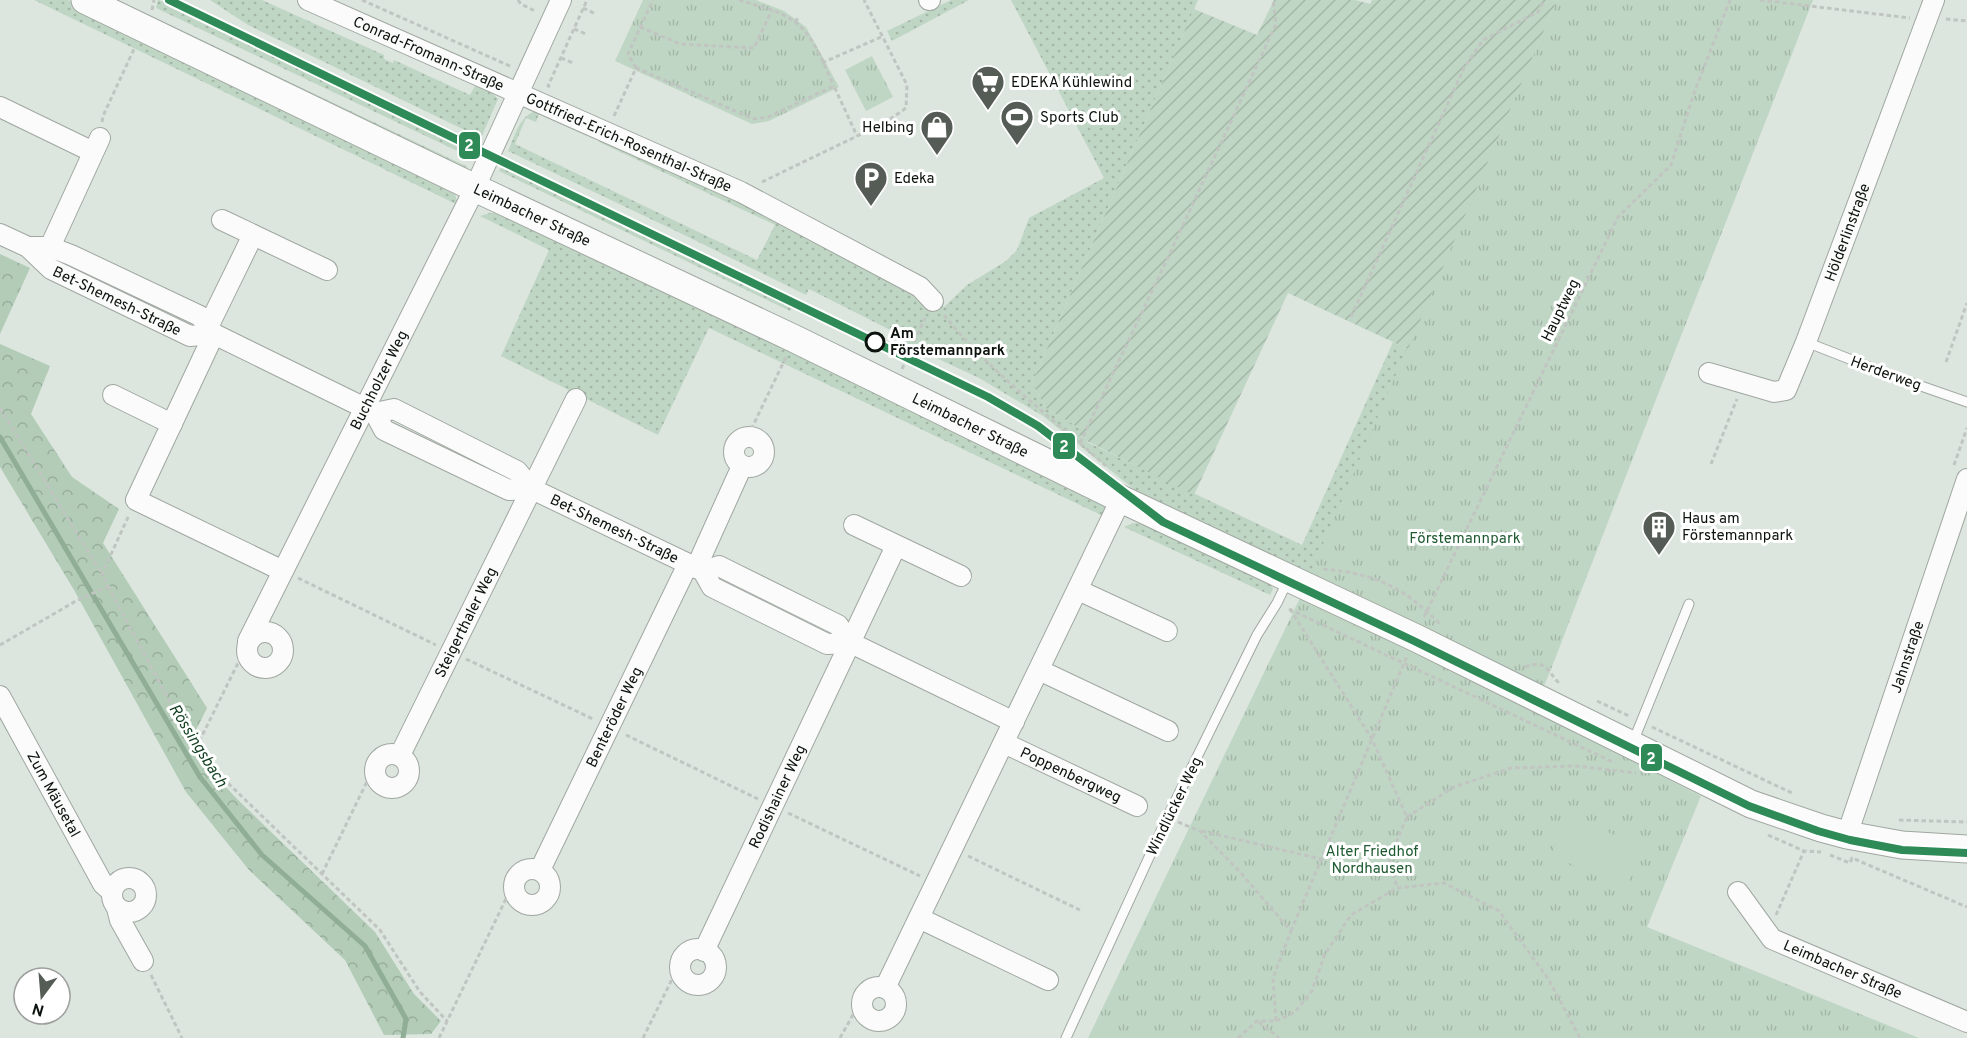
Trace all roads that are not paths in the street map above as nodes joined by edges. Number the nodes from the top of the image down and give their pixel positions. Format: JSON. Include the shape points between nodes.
{"nodes":[{"id":1,"x":85,"y":0,"type":"edge"},
{"id":2,"x":308,"y":0,"type":"edge"},
{"id":3,"x":561,"y":0,"type":"edge"},
{"id":4,"x":1934,"y":0,"type":"edge"},
{"id":5,"x":517,"y":93,"type":"junction"},
{"id":6,"x":0,"y":106,"type":"edge"},
{"id":7,"x":475,"y":188,"type":"junction"},
{"id":8,"x":222,"y":220,"type":"dead end"},
{"id":9,"x":0,"y":234,"type":"edge"},
{"id":10,"x":253,"y":234,"type":"junction"},
{"id":11,"x":28,"y":247,"type":"junction"},
{"id":12,"x":50,"y":247,"type":"junction"},
{"id":13,"x":327,"y":270,"type":"dead end"},
{"id":14,"x":933,"y":301,"type":"road end"},
{"id":15,"x":211,"y":331,"type":"junction"},
{"id":16,"x":1806,"y":342,"type":"junction"},
{"id":17,"x":1709,"y":373,"type":"dead end"},
{"id":18,"x":113,"y":395,"type":"dead end"},
{"id":19,"x":576,"y":399,"type":"dead end"},
{"id":20,"x":1967,"y":402,"type":"edge"},
{"id":21,"x":371,"y":411,"type":"junction"},
{"id":22,"x":172,"y":424,"type":"junction"},
{"id":23,"x":748,"y":436,"type":"road end"},
{"id":24,"x":1967,"y":479,"type":"edge"},
{"id":25,"x":532,"y":489,"type":"junction"},
{"id":26,"x":1121,"y":499,"type":"junction"},
{"id":27,"x":1961,"y":514,"type":"edge"},
{"id":28,"x":854,"y":525,"type":"dead end"},
{"id":29,"x":896,"y":546,"type":"junction"},
{"id":30,"x":695,"y":568,"type":"junction"},
{"id":31,"x":283,"y":571,"type":"junction"},
{"id":32,"x":960,"y":576,"type":"dead end"},
{"id":33,"x":1289,"y":577,"type":"junction"},
{"id":34,"x":1078,"y":590,"type":"junction"},
{"id":35,"x":1689,"y":604,"type":"dead end"},
{"id":36,"x":1167,"y":631,"type":"dead end"},
{"id":37,"x":248,"y":642,"type":"road end"},
{"id":38,"x":851,"y":643,"type":"junction"},
{"id":39,"x":1039,"y":670,"type":"junction"},
{"id":40,"x":0,"y":696,"type":"edge"},
{"id":41,"x":1014,"y":722,"type":"junction"},
{"id":42,"x":1168,"y":731,"type":"dead end"},
{"id":43,"x":1004,"y":743,"type":"junction"},
{"id":44,"x":1628,"y":749,"type":"junction"},
{"id":45,"x":400,"y":755,"type":"junction"},
{"id":46,"x":1137,"y":806,"type":"dead end"},
{"id":47,"x":1847,"y":835,"type":"junction"},
{"id":48,"x":1967,"y":849,"type":"edge"},
{"id":49,"x":540,"y":870,"type":"junction"},
{"id":50,"x":1738,"y":892,"type":"dead end"},
{"id":51,"x":919,"y":918,"type":"junction"},
{"id":52,"x":704,"y":951,"type":"junction"},
{"id":53,"x":143,"y":962,"type":"road end"},
{"id":54,"x":1048,"y":980,"type":"dead end"},
{"id":55,"x":885,"y":988,"type":"junction"},
{"id":56,"x":1967,"y":1022,"type":"edge"},
{"id":57,"x":1066,"y":1038,"type":"edge"}],
"edges":[{"from":1,"to":7,"type":"street","name":"Leimbacher Straße"},
{"from":2,"to":5,"type":"street","name":"Conrad-Fromann-Straße"},
{"from":3,"to":5,"type":"street","name":"Conrad-Fromann-Straße"},
{"from":4,"to":16,"type":"street","name":"Hölderlinstraße"},
{"from":5,"to":7,"type":"street","name":"Conrad-Fromann-Straße"},
{"from":5,"to":14,"type":"street","name":"Gottfried-Erich-Rosenthal-Straße","via":[[741,192],[920,286]]},
{"from":6,"to":12,"type":"street","name":"Bet-Shemesh-Straße","via":[[97,145]]},
{"from":7,"to":21,"type":"street","name":"Buchholzer Weg"},
{"from":7,"to":26,"type":"street","name":"Leimbacher Straße"},
{"from":8,"to":10,"type":"street"},
{"from":9,"to":11,"type":"street","name":"Bet-Shemesh-Straße"},
{"from":10,"to":13,"type":"street"},
{"from":10,"to":15,"type":"street"},
{"from":11,"to":12,"type":"street","name":"Bet-Shemesh-Straße"},
{"from":11,"to":15,"type":"street","name":"Bet-Shemesh-Straße","via":[[51,269],[190,336]]},
{"from":12,"to":15,"type":"street","name":"Bet-Shemesh-Straße","via":[[200,316]]},
{"from":15,"to":21,"type":"street","name":"Bet-Shemesh-Straße"},
{"from":15,"to":22,"type":"street"},
{"from":16,"to":17,"type":"street","name":"Hölderlinstraße","via":[[1786,390],[1774,392]]},
{"from":16,"to":20,"type":"lane","name":"Herderweg"},
{"from":18,"to":22,"type":"street"},
{"from":19,"to":25,"type":"street","name":"Bet-Shemesh-Straße"},
{"from":21,"to":25,"type":"street","name":"Bet-Shemesh-Straße","via":[[384,430],[509,490]]},
{"from":21,"to":31,"type":"street","name":"Buchholzer Weg"},
{"from":22,"to":31,"type":"street","via":[[136,500]]},
{"from":23,"to":30,"type":"street","name":"Bet-Shemesh-Straße","via":[[761,442],[764,457],[753,467],[742,466]]},
{"from":24,"to":27,"type":"street","name":"Jahnstraße"},
{"from":25,"to":30,"type":"street","name":"Bet-Shemesh-Straße"},
{"from":25,"to":45,"type":"street","name":"Steigerthaler Weg"},
{"from":26,"to":33,"type":"street","name":"Leimbacher Straße"},
{"from":26,"to":34,"type":"street","name":"Poppenbergweg"},
{"from":27,"to":47,"type":"street","name":"Jahnstraße"},
{"from":28,"to":29,"type":"street"},
{"from":29,"to":32,"type":"street"},
{"from":29,"to":38,"type":"street"},
{"from":30,"to":38,"type":"street","name":"Bet-Shemesh-Straße","via":[[712,587],[828,644]]},
{"from":30,"to":49,"type":"street","name":"Benteröder Weg"},
{"from":31,"to":37,"type":"street","name":"Buchholzer Weg"},
{"from":33,"to":44,"type":"street","name":"Leimbacher Straße","via":[[1416,638]]},
{"from":33,"to":57,"type":"lane","name":"Windlücker Weg","via":[[1167,818]]},
{"from":34,"to":36,"type":"street"},
{"from":34,"to":39,"type":"street","name":"Poppenbergweg"},
{"from":35,"to":44,"type":"lane"},
{"from":38,"to":41,"type":"street","name":"Bet-Shemesh-Straße"},
{"from":38,"to":52,"type":"street","name":"Rodishainer Weg"},
{"from":39,"to":41,"type":"street","name":"Poppenbergweg"},
{"from":39,"to":42,"type":"street"},
{"from":40,"to":53,"type":"street","name":"Zum Mäusetal","via":[[115,900],[120,920]]},
{"from":41,"to":43,"type":"street","name":"Poppenbergweg"},
{"from":43,"to":46,"type":"street","name":"Poppenbergweg"},
{"from":43,"to":51,"type":"street","name":"Poppenbergweg"},
{"from":44,"to":47,"type":"street","name":"Leimbacher Straße","via":[[1751,804]]},
{"from":45,"to":45,"type":"street","via":[[408,764],[409,776],[397,788],[385,787],[376,779],[377,761],[385,754]]},
{"from":47,"to":48,"type":"street","name":"Leimbacher Straße","via":[[1902,845]]},
{"from":49,"to":49,"type":"street","via":[[548,879],[550,891],[544,902],[532,906],[521,902],[514,892],[515,880],[523,871]]},
{"from":50,"to":56,"type":"street","name":"Leimbacher Straße","via":[[1772,939]]},
{"from":51,"to":54,"type":"street"},
{"from":51,"to":55,"type":"street","name":"Poppenbergweg"},
{"from":52,"to":52,"type":"street","via":[[713,958],[716,969],[702,985],[690,984],[680,970],[682,959],[689,952]]},
{"from":55,"to":55,"type":"street","via":[[873,988],[864,995],[863,1011],[872,1019],[883,1021],[892,1015],[896,1004],[893,993]]}]}
